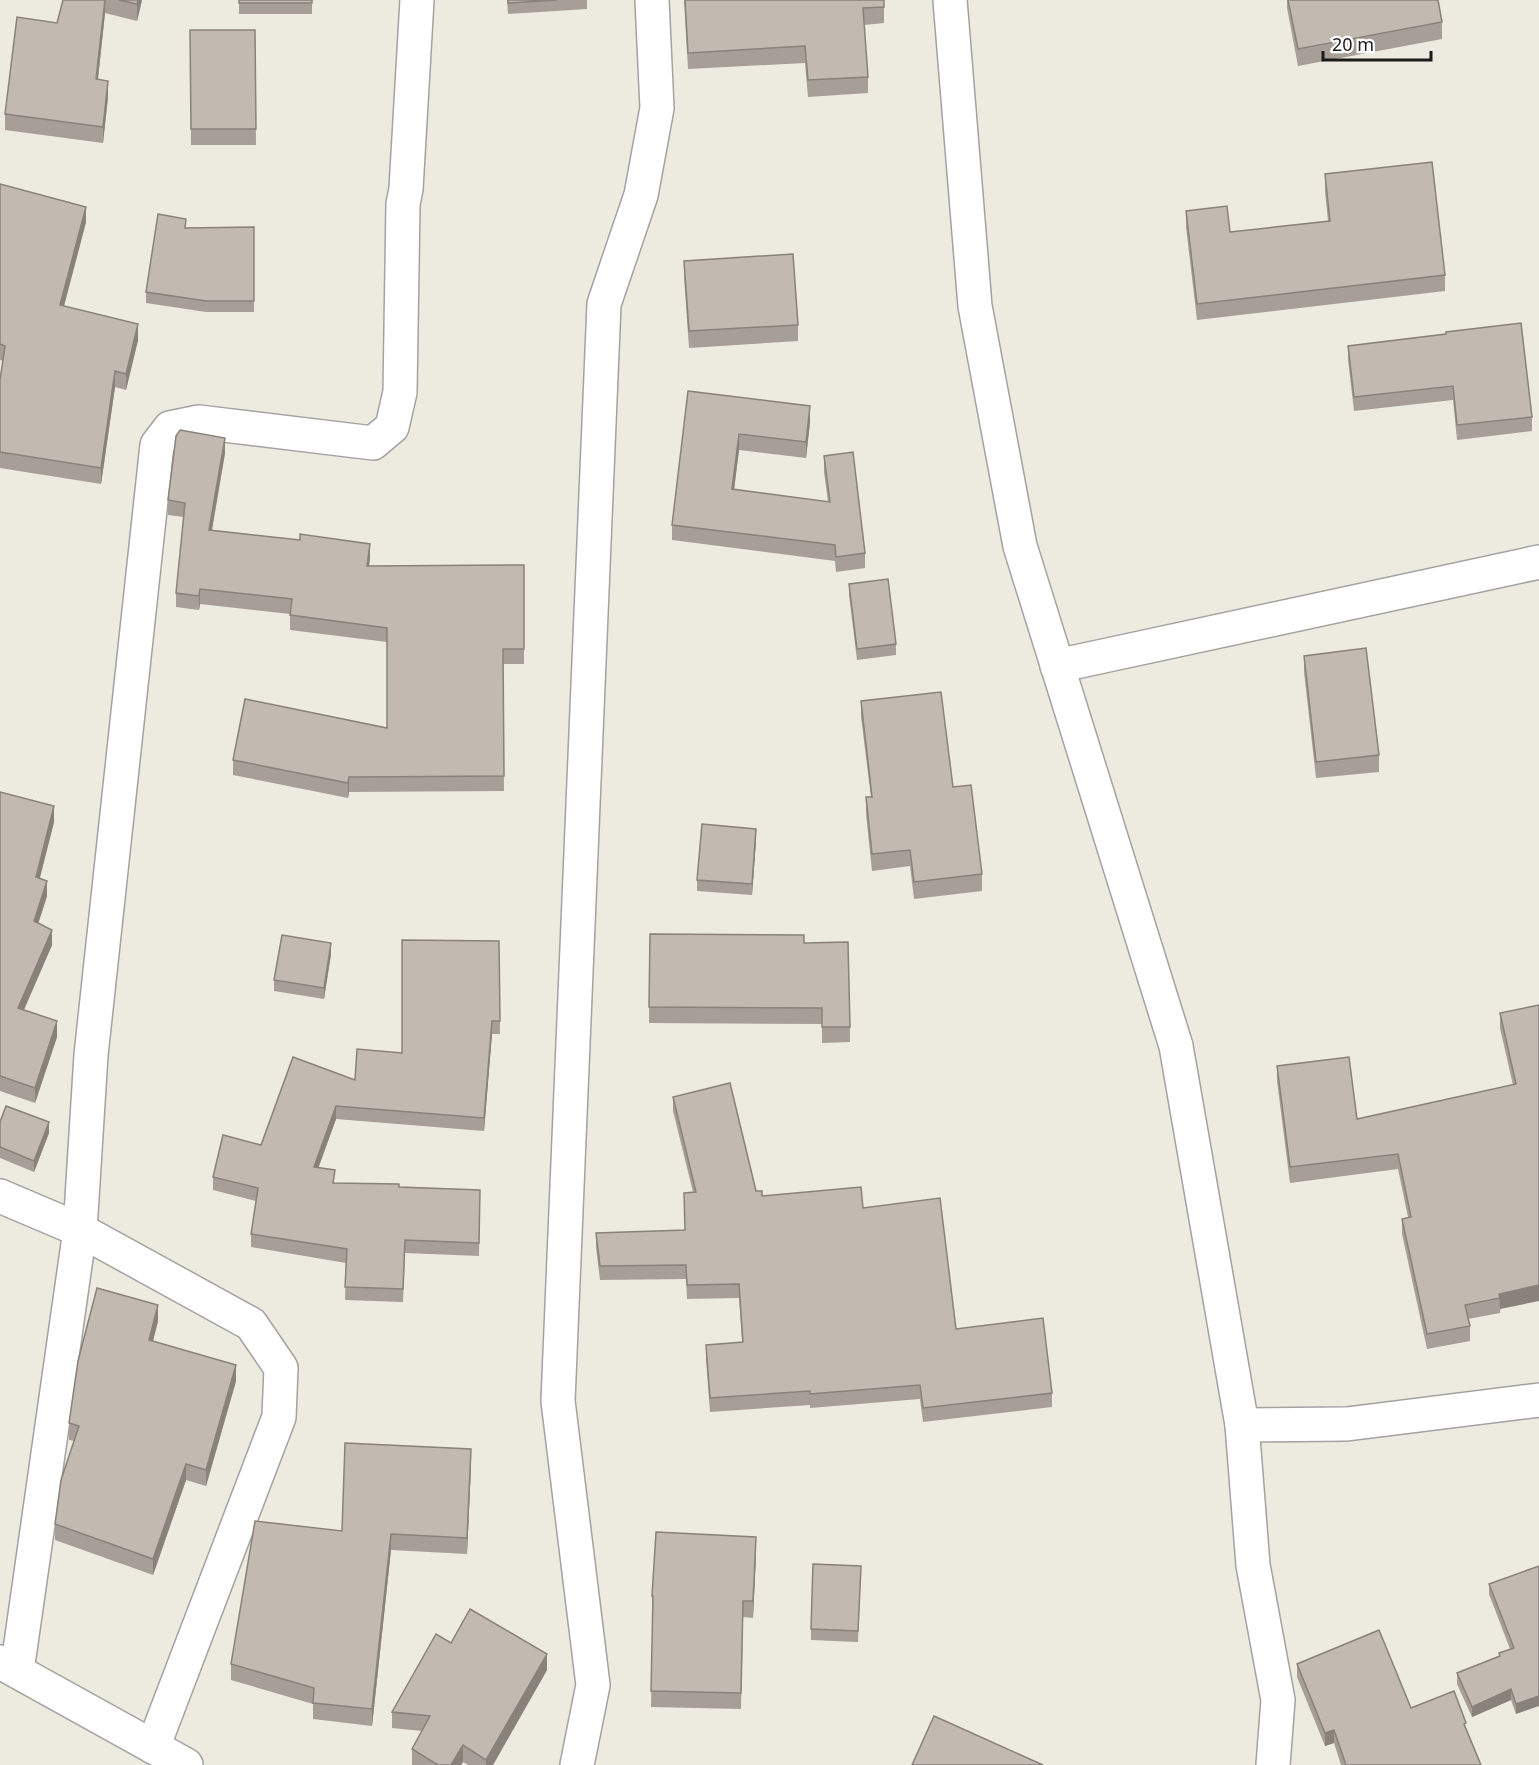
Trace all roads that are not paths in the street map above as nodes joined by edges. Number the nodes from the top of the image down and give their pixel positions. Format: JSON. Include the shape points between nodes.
{"nodes":[{"id":1,"x":417,"y":0,"type":"edge"},
{"id":2,"x":652,"y":0,"type":"edge"},
{"id":3,"x":950,"y":0,"type":"edge"},
{"id":4,"x":1539,"y":562,"type":"edge"},
{"id":5,"x":1057,"y":666,"type":"junction"},
{"id":6,"x":0,"y":1196,"type":"edge"},
{"id":7,"x":80,"y":1230,"type":"junction"},
{"id":8,"x":1539,"y":1400,"type":"edge"},
{"id":9,"x":1242,"y":1425,"type":"junction"},
{"id":10,"x":8,"y":1667,"type":"edge"},
{"id":11,"x":153,"y":1747,"type":"junction"},
{"id":12,"x":186,"y":1765,"type":"edge"},
{"id":13,"x":577,"y":1765,"type":"edge"},
{"id":14,"x":1273,"y":1765,"type":"edge"}],
"edges":[{"from":1,"to":7,"type":"street","via":[[404,204],[400,392],[392,428],[373,444],[199,422],[170,428],[157,446],[91,1055]]},
{"from":2,"to":13,"type":"street","via":[[657,108],[641,195],[604,304],[558,1401],[594,1685]]},
{"from":3,"to":5,"type":"street","via":[[975,306],[1020,546]]},
{"from":4,"to":5,"type":"street"},
{"from":5,"to":9,"type":"street","via":[[1176,1046]]},
{"from":6,"to":7,"type":"street"},
{"from":7,"to":10,"type":"street"},
{"from":7,"to":11,"type":"street","via":[[251,1324],[281,1368],[279,1417]]},
{"from":8,"to":9,"type":"street","via":[[1347,1424]]},
{"from":9,"to":14,"type":"street","via":[[1254,1565],[1278,1700]]},
{"from":10,"to":11,"type":"street"},
{"from":11,"to":12,"type":"street"}]}
